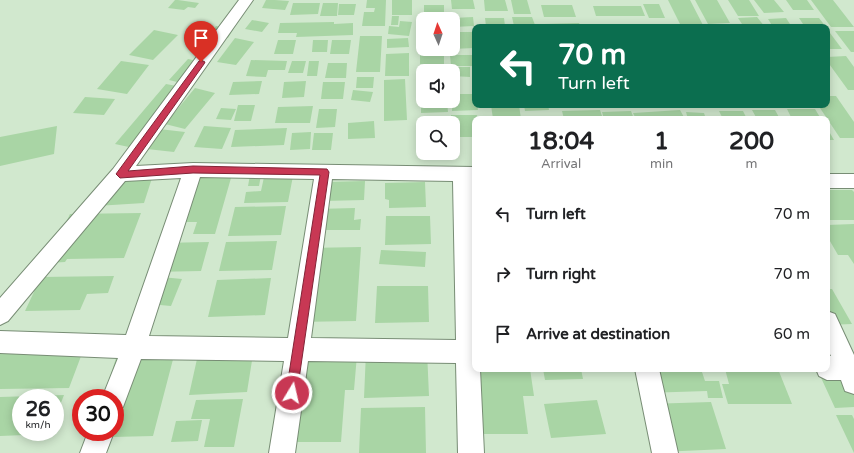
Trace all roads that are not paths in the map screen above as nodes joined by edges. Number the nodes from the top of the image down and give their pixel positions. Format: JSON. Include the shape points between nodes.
{"nodes":[{"id":1,"x":246,"y":0,"type":"edge"},
{"id":2,"x":193,"y":170,"type":"junction"},
{"id":3,"x":324,"y":172,"type":"junction"},
{"id":4,"x":120,"y":174,"type":"junction"},
{"id":5,"x":469,"y":174,"type":"edge"},
{"id":6,"x":830,"y":181,"type":"edge"},
{"id":7,"x":854,"y":181,"type":"edge"},
{"id":8,"x":0,"y":314,"type":"edge"},
{"id":9,"x":830,"y":330,"type":"edge"},
{"id":10,"x":0,"y":342,"type":"edge"},
{"id":11,"x":134,"y":347,"type":"junction"},
{"id":12,"x":298,"y":348,"type":"junction"},
{"id":13,"x":471,"y":352,"type":"edge"},
{"id":14,"x":648,"y":372,"type":"edge"},
{"id":15,"x":846,"y":372,"type":"edge"},
{"id":16,"x":118,"y":389,"type":"edge"},
{"id":17,"x":98,"y":441,"type":"edge"},
{"id":18,"x":93,"y":453,"type":"edge"},
{"id":19,"x":282,"y":453,"type":"edge"},
{"id":20,"x":471,"y":453,"type":"edge"},
{"id":21,"x":665,"y":453,"type":"edge"}],
"edges":[{"from":1,"to":4,"type":"street"},
{"from":2,"to":3,"type":"street"},
{"from":2,"to":4,"type":"street"},
{"from":2,"to":11,"type":"street"},
{"from":3,"to":5,"type":"street"},
{"from":3,"to":12,"type":"street"},
{"from":4,"to":8,"type":"street"},
{"from":5,"to":13,"type":"street"},
{"from":6,"to":7,"type":"street"},
{"from":9,"to":15,"type":"street"},
{"from":10,"to":11,"type":"street"},
{"from":11,"to":12,"type":"street"},
{"from":11,"to":16,"type":"street"},
{"from":12,"to":13,"type":"street"},
{"from":12,"to":19,"type":"street"},
{"from":13,"to":20,"type":"street"},
{"from":14,"to":21,"type":"street"},
{"from":17,"to":18,"type":"street"}]}
